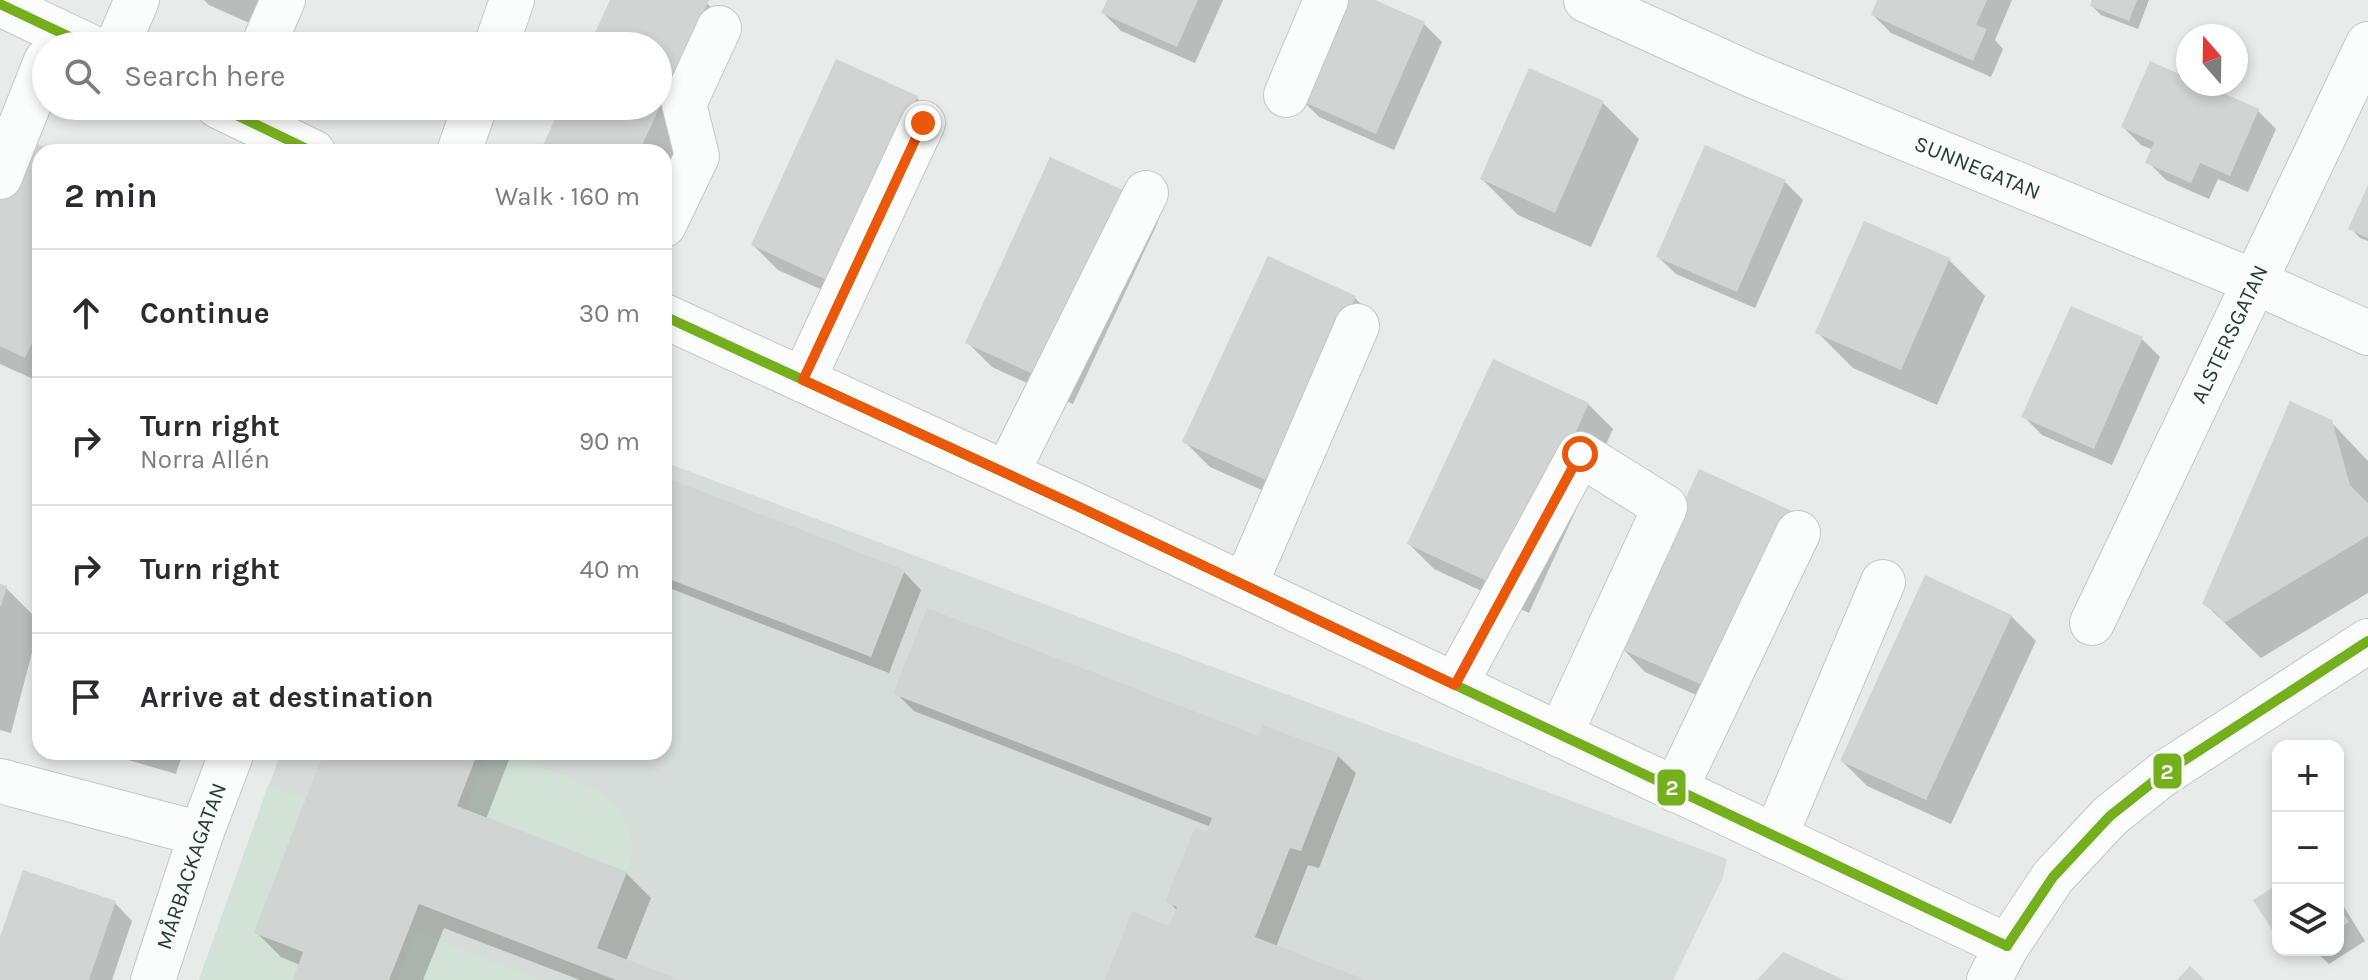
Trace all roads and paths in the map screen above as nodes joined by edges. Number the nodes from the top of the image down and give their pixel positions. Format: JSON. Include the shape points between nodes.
{"nodes":[{"id":1,"x":137,"y":0,"type":"edge"},
{"id":2,"x":283,"y":0,"type":"edge"},
{"id":3,"x":511,"y":0,"type":"edge"},
{"id":4,"x":1326,"y":0,"type":"edge"},
{"id":5,"x":1586,"y":0,"type":"edge"},
{"id":6,"x":0,"y":4,"type":"edge"},
{"id":7,"x":719,"y":28,"type":"dead end"},
{"id":8,"x":41,"y":32,"type":"edge"},
{"id":9,"x":123,"y":32,"type":"edge"},
{"id":10,"x":269,"y":32,"type":"edge"},
{"id":11,"x":501,"y":32,"type":"edge"},
{"id":12,"x":2368,"y":44,"type":"edge"},
{"id":13,"x":1286,"y":95,"type":"dead end"},
{"id":14,"x":32,"y":109,"type":"edge"},
{"id":15,"x":247,"y":120,"type":"edge"},
{"id":16,"x":470,"y":120,"type":"edge"},
{"id":17,"x":923,"y":123,"type":"dead end"},
{"id":18,"x":284,"y":144,"type":"edge"},
{"id":19,"x":462,"y":144,"type":"edge"},
{"id":20,"x":0,"y":177,"type":"edge"},
{"id":21,"x":1146,"y":193,"type":"dead end"},
{"id":22,"x":672,"y":208,"type":"edge"},
{"id":23,"x":2255,"y":282,"type":"junction"},
{"id":24,"x":672,"y":320,"type":"edge"},
{"id":25,"x":1357,"y":326,"type":"dead end"},
{"id":26,"x":2368,"y":333,"type":"edge"},
{"id":27,"x":803,"y":380,"type":"junction"},
{"id":28,"x":1007,"y":473,"type":"junction"},
{"id":29,"x":1798,"y":533,"type":"dead end"},
{"id":30,"x":1883,"y":582,"type":"dead end"},
{"id":31,"x":1245,"y":585,"type":"junction"},
{"id":32,"x":2092,"y":623,"type":"dead end"},
{"id":33,"x":2368,"y":641,"type":"edge"},
{"id":34,"x":1455,"y":685,"type":"junction"},
{"id":35,"x":1560,"y":735,"type":"junction"},
{"id":36,"x":229,"y":760,"type":"edge"},
{"id":37,"x":0,"y":781,"type":"edge"},
{"id":38,"x":1675,"y":790,"type":"junction"},
{"id":39,"x":201,"y":834,"type":"junction"},
{"id":40,"x":1775,"y":837,"type":"junction"},
{"id":41,"x":1998,"y":963,"type":"edge"},
{"id":42,"x":153,"y":980,"type":"edge"}],
"edges":[{"from":1,"to":9,"type":"street"},
{"from":2,"to":10,"type":"street"},
{"from":3,"to":11,"type":"street"},
{"from":4,"to":13,"type":"street"},
{"from":5,"to":23,"type":"street","name":"SUNNEGATAN","via":[[1749,74]]},
{"from":6,"to":8,"type":"street"},
{"from":7,"to":22,"type":"street","via":[[684,104],[697,156]]},
{"from":12,"to":23,"type":"street","name":"ALSTERSGATAN"},
{"from":14,"to":20,"type":"street"},
{"from":15,"to":18,"type":"street"},
{"from":16,"to":19,"type":"street"},
{"from":17,"to":27,"type":"street"},
{"from":21,"to":28,"type":"street"},
{"from":23,"to":26,"type":"street","name":"SUNNEGATAN"},
{"from":23,"to":32,"type":"street","name":"ALSTERSGATAN"},
{"from":24,"to":27,"type":"street"},
{"from":25,"to":31,"type":"street"},
{"from":27,"to":28,"type":"street"},
{"from":28,"to":31,"type":"street"},
{"from":29,"to":38,"type":"street"},
{"from":30,"to":40,"type":"street"},
{"from":31,"to":34,"type":"street"},
{"from":33,"to":41,"type":"street","via":[[2163,774],[2110,816],[2053,877]]},
{"from":34,"to":35,"type":"street"},
{"from":34,"to":35,"type":"street","via":[[1580,454],[1665,507]]},
{"from":35,"to":38,"type":"street"},
{"from":36,"to":39,"type":"street","name":"MÅRBACKAGATAN"},
{"from":37,"to":39,"type":"street"},
{"from":38,"to":40,"type":"street"},
{"from":39,"to":42,"type":"street","name":"MÅRBACKAGATAN"},
{"from":40,"to":41,"type":"street"}]}
